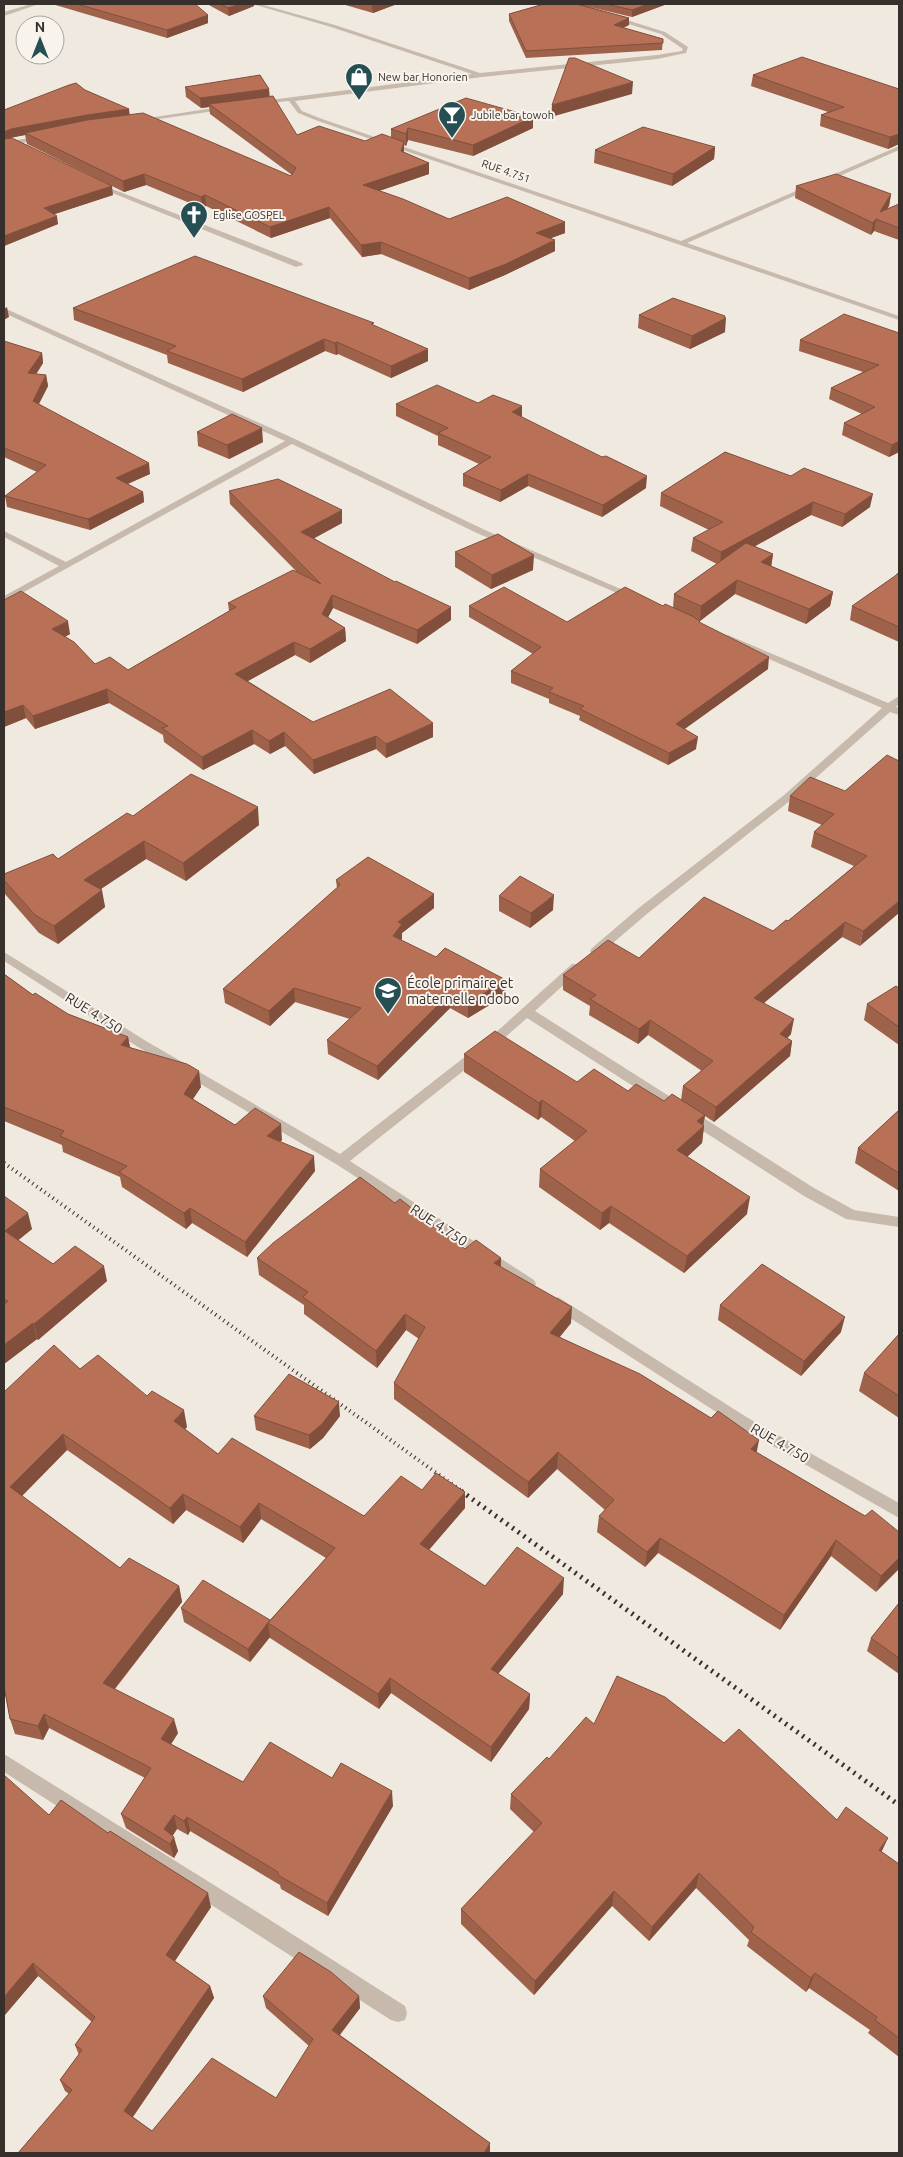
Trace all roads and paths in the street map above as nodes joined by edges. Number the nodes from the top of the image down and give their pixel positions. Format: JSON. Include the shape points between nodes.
{"nodes":[{"id":1,"x":36,"y":4,"type":"edge"},
{"id":2,"x":255,"y":4,"type":"edge"},
{"id":3,"x":4,"y":14,"type":"edge"},
{"id":4,"x":603,"y":15,"type":"edge"},
{"id":5,"x":482,"y":75,"type":"junction"},
{"id":6,"x":292,"y":100,"type":"junction"},
{"id":7,"x":258,"y":104,"type":"edge"},
{"id":8,"x":239,"y":106,"type":"edge"},
{"id":9,"x":126,"y":122,"type":"edge"},
{"id":10,"x":51,"y":136,"type":"edge"},
{"id":11,"x":4,"y":137,"type":"edge"},
{"id":12,"x":16,"y":142,"type":"junction"},
{"id":13,"x":4,"y":144,"type":"edge"},
{"id":14,"x":24,"y":147,"type":"edge"},
{"id":15,"x":899,"y":148,"type":"edge"},
{"id":16,"x":90,"y":181,"type":"edge"},
{"id":17,"x":682,"y":243,"type":"junction"},
{"id":18,"x":299,"y":265,"type":"dead end"},
{"id":19,"x":899,"y":307,"type":"edge"},
{"id":20,"x":4,"y":310,"type":"edge"},
{"id":21,"x":886,"y":313,"type":"junction"},
{"id":22,"x":899,"y":318,"type":"edge"},
{"id":23,"x":292,"y":441,"type":"junction"},
{"id":24,"x":4,"y":534,"type":"edge"},
{"id":25,"x":66,"y":566,"type":"junction"},
{"id":26,"x":4,"y":600,"type":"edge"},
{"id":27,"x":645,"y":602,"type":"edge"},
{"id":28,"x":717,"y":633,"type":"edge"},
{"id":29,"x":899,"y":699,"type":"edge"},
{"id":30,"x":894,"y":710,"type":"edge"},
{"id":31,"x":4,"y":956,"type":"edge"},
{"id":32,"x":526,"y":1011,"type":"junction"},
{"id":33,"x":342,"y":1161,"type":"junction"},
{"id":34,"x":899,"y":1222,"type":"edge"},
{"id":35,"x":899,"y":1512,"type":"edge"},
{"id":36,"x":4,"y":1762,"type":"edge"},
{"id":37,"x":398,"y":2013,"type":"dead end"}],
"edges":[{"from":1,"to":3,"type":"street"},
{"from":2,"to":5,"type":"street"},
{"from":4,"to":5,"type":"street","via":[[663,33],[686,48],[684,52],[657,57]]},
{"from":5,"to":6,"type":"street"},
{"from":6,"to":7,"type":"street"},
{"from":6,"to":17,"type":"street","name":"RUE 4.751","via":[[300,112],[320,120]]},
{"from":8,"to":9,"type":"street"},
{"from":10,"to":12,"type":"street"},
{"from":11,"to":12,"type":"street"},
{"from":12,"to":13,"type":"street"},
{"from":12,"to":14,"type":"street"},
{"from":15,"to":17,"type":"street"},
{"from":16,"to":18,"type":"street"},
{"from":17,"to":21,"type":"street","name":"RUE 4.751"},
{"from":19,"to":21,"type":"street"},
{"from":20,"to":23,"type":"street"},
{"from":21,"to":22,"type":"street","name":"RUE 4.751"},
{"from":23,"to":25,"type":"street"},
{"from":23,"to":27,"type":"street","via":[[482,532]]},
{"from":24,"to":25,"type":"street"},
{"from":25,"to":26,"type":"street"},
{"from":28,"to":30,"type":"street"},
{"from":29,"to":30,"type":"street"},
{"from":30,"to":32,"type":"street","via":[[644,910]]},
{"from":31,"to":33,"type":"street","name":"RUE 4.750","via":[[142,1044]]},
{"from":32,"to":33,"type":"street","via":[[497,1038]]},
{"from":32,"to":34,"type":"street","via":[[809,1192],[851,1215]]},
{"from":33,"to":35,"type":"street","name":"RUE 4.750","via":[[743,1422]]},
{"from":36,"to":37,"type":"street"}]}
